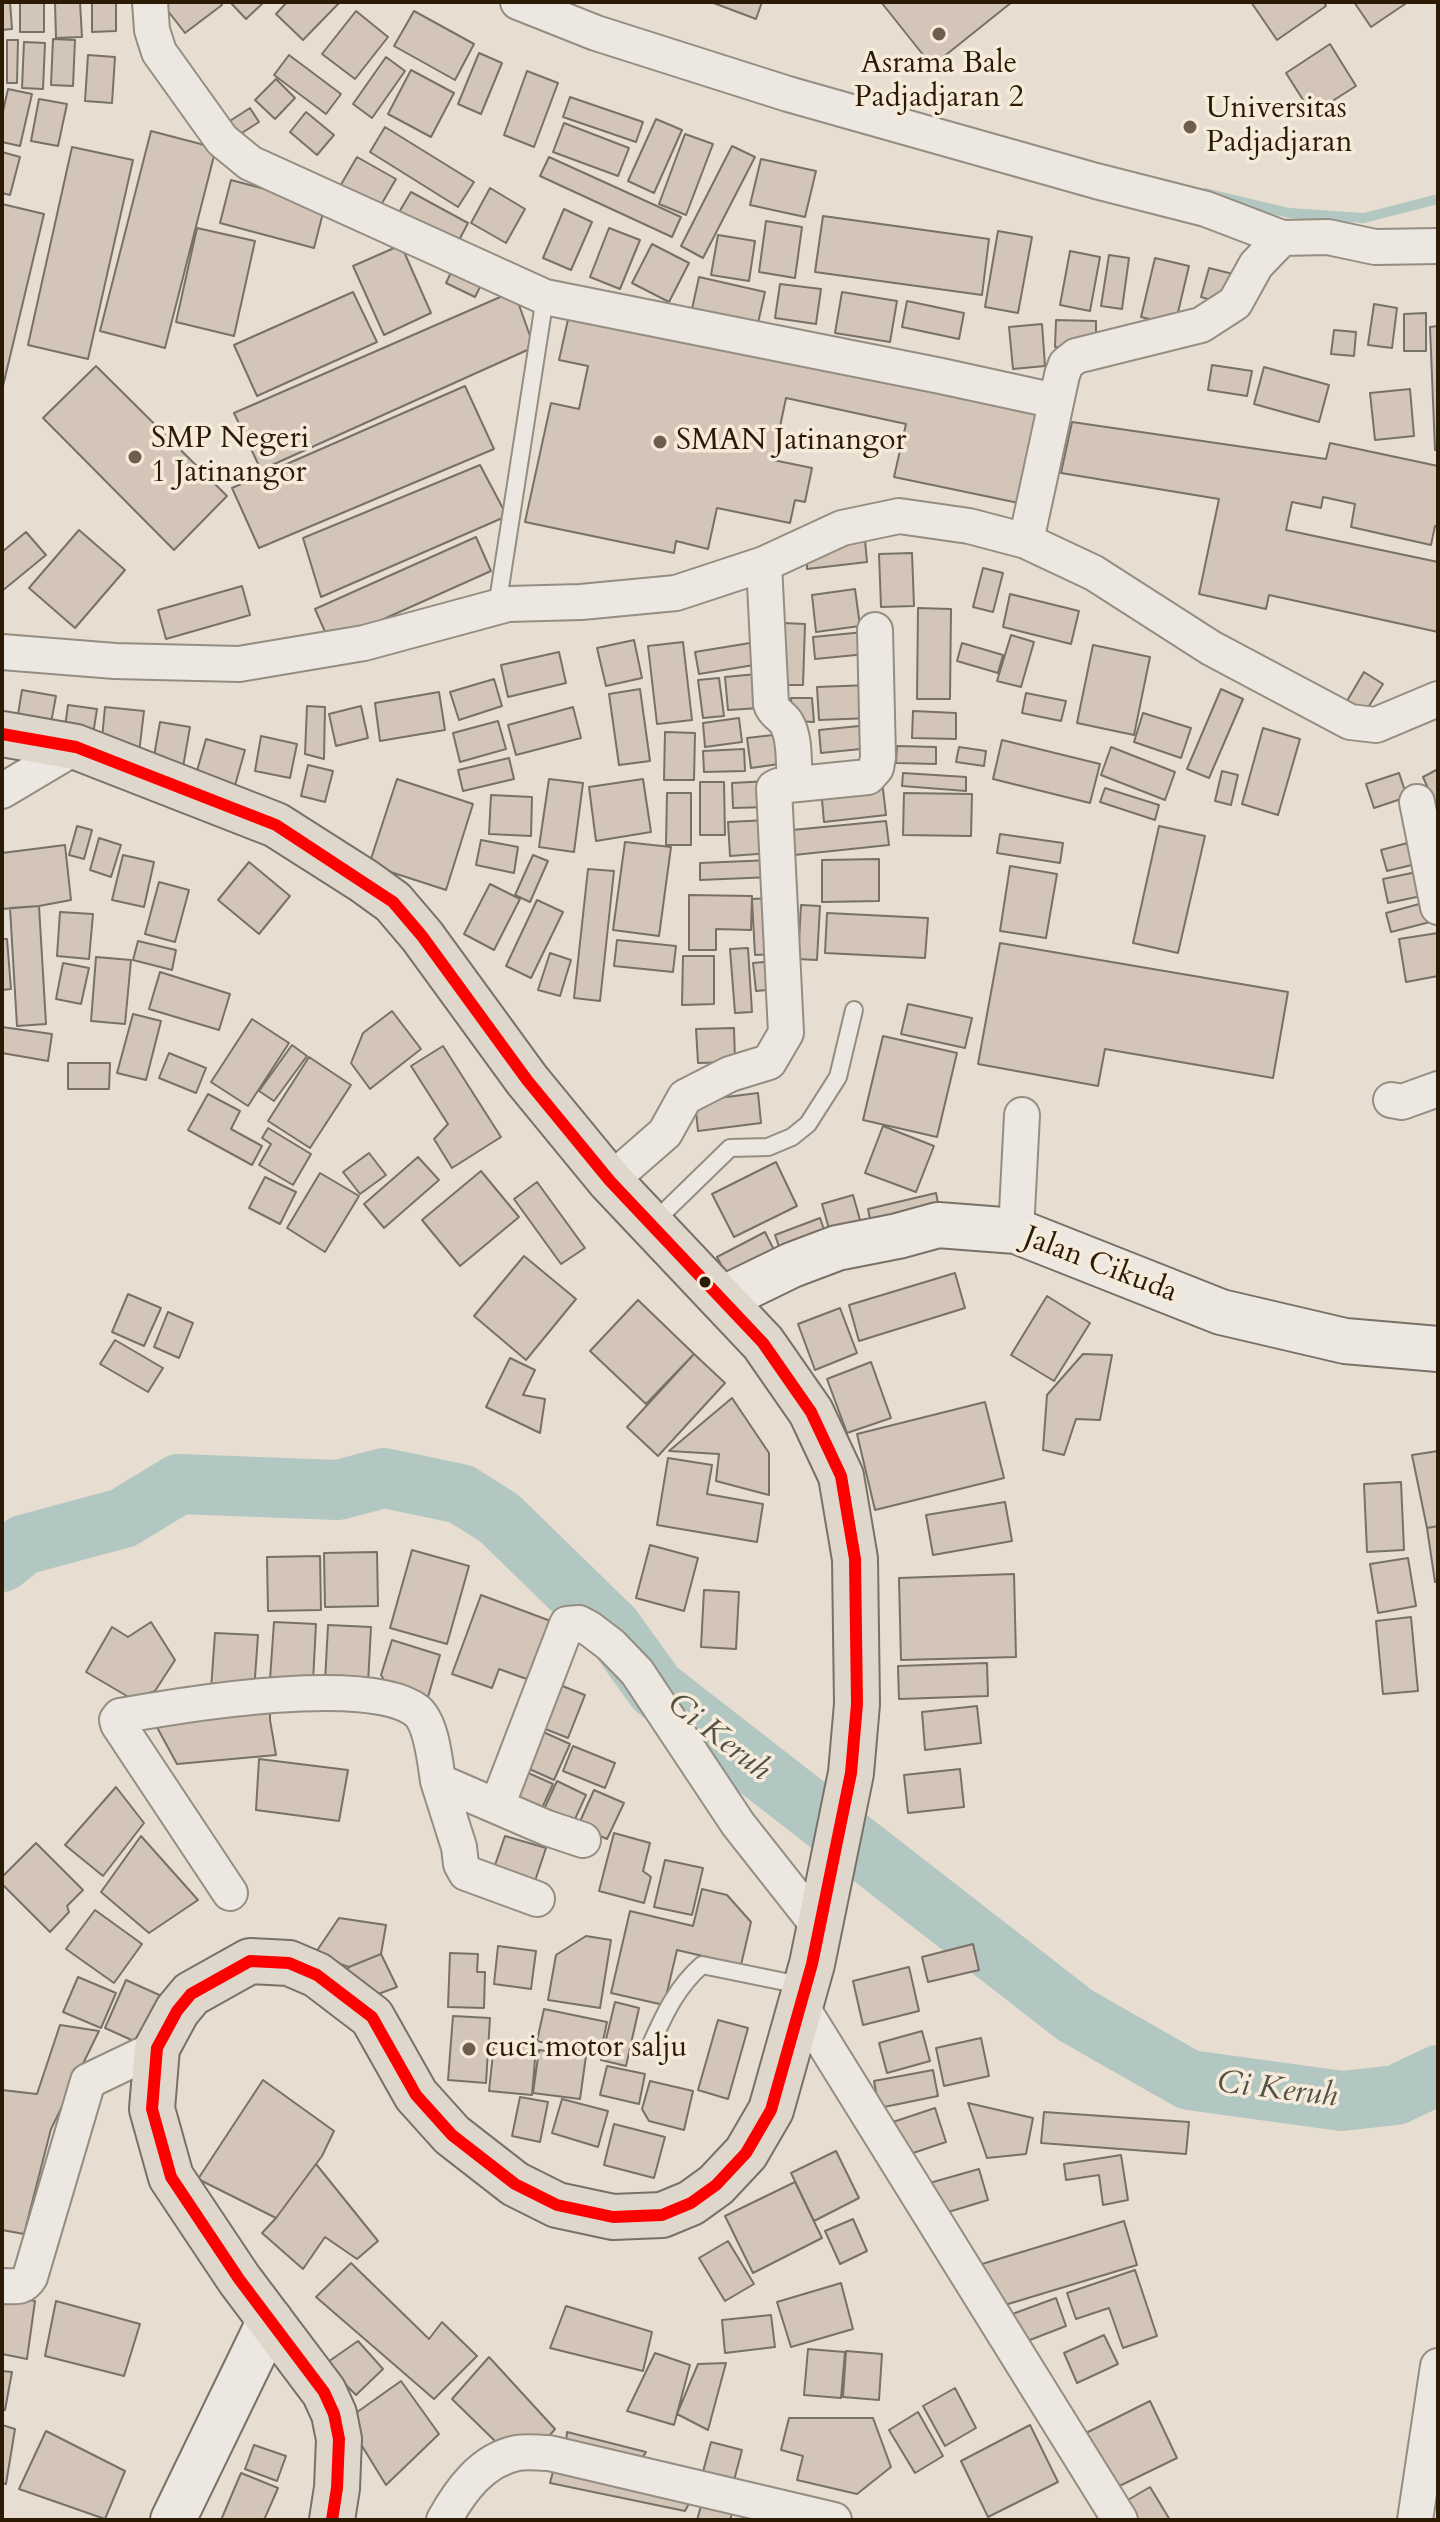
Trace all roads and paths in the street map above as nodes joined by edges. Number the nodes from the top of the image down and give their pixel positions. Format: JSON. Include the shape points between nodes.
{"nodes":[{"id":1,"x":150,"y":2,"type":"edge"},
{"id":2,"x":518,"y":2,"type":"edge"},
{"id":3,"x":1282,"y":238,"type":"junction"},
{"id":4,"x":1438,"y":246,"type":"edge"},
{"id":5,"x":545,"y":297,"type":"junction"},
{"id":6,"x":1056,"y":401,"type":"junction"},
{"id":7,"x":1026,"y":541,"type":"junction"},
{"id":8,"x":764,"y":564,"type":"junction"},
{"id":9,"x":497,"y":607,"type":"junction"},
{"id":10,"x":875,"y":630,"type":"dead end"},
{"id":11,"x":2,"y":652,"type":"edge"},
{"id":12,"x":1438,"y":699,"type":"edge"},
{"id":13,"x":2,"y":734,"type":"edge"},
{"id":14,"x":76,"y":747,"type":"junction"},
{"id":15,"x":795,"y":784,"type":"junction"},
{"id":16,"x":2,"y":791,"type":"edge"},
{"id":17,"x":1417,"y":802,"type":"dead end"},
{"id":18,"x":1438,"y":907,"type":"edge"},
{"id":19,"x":854,"y":1010,"type":"dead end"},
{"id":20,"x":1438,"y":1089,"type":"edge"},
{"id":21,"x":1391,"y":1100,"type":"dead end"},
{"id":22,"x":1022,"y":1115,"type":"dead end"},
{"id":23,"x":610,"y":1181,"type":"junction"},
{"id":24,"x":652,"y":1224,"type":"junction"},
{"id":25,"x":1016,"y":1231,"type":"junction"},
{"id":26,"x":722,"y":1299,"type":"junction"},
{"id":27,"x":1438,"y":1349,"type":"edge"},
{"id":28,"x":438,"y":1781,"type":"junction"},
{"id":29,"x":497,"y":1806,"type":"junction"},
{"id":30,"x":583,"y":1840,"type":"dead end"},
{"id":31,"x":230,"y":1893,"type":"dead end"},
{"id":32,"x":537,"y":1899,"type":"dead end"},
{"id":33,"x":821,"y":1920,"type":"junction"},
{"id":34,"x":804,"y":1996,"type":"junction"},
{"id":35,"x":652,"y":2042,"type":"dead end"},
{"id":36,"x":157,"y":2048,"type":"junction"},
{"id":37,"x":2,"y":2286,"type":"edge"},
{"id":38,"x":270,"y":2320,"type":"junction"},
{"id":39,"x":1438,"y":2366,"type":"edge"},
{"id":40,"x":173,"y":2520,"type":"edge"},
{"id":41,"x":332,"y":2520,"type":"edge"},
{"id":42,"x":444,"y":2520,"type":"edge"},
{"id":43,"x":834,"y":2520,"type":"edge"},
{"id":44,"x":1120,"y":2520,"type":"edge"},
{"id":45,"x":1415,"y":2520,"type":"edge"}],
"edges":[{"from":1,"to":5,"type":"street","via":[[159,52],[222,140],[250,163]]},
{"from":2,"to":3,"type":"street","via":[[596,33],[788,94],[1206,209]]},
{"from":3,"to":4,"type":"street","via":[[1328,237],[1375,247]]},
{"from":3,"to":6,"type":"street","via":[[1256,265],[1235,303],[1201,325],[1076,356],[1066,364]]},
{"from":5,"to":6,"type":"street"},
{"from":5,"to":9,"type":"lane"},
{"from":6,"to":7,"type":"street"},
{"from":7,"to":8,"type":"street","via":[[899,516],[842,528]]},
{"from":7,"to":12,"type":"street","via":[[1094,573],[1211,648],[1350,722],[1376,725]]},
{"from":8,"to":9,"type":"street","via":[[676,593]]},
{"from":8,"to":15,"type":"street","via":[[771,704],[787,723]]},
{"from":9,"to":11,"type":"street","via":[[364,643],[239,664]]},
{"from":10,"to":15,"type":"street","via":[[876,768],[868,777]]},
{"from":13,"to":14,"type":"highway"},
{"from":14,"to":16,"type":"street"},
{"from":14,"to":23,"type":"highway","via":[[276,825],[393,902]]},
{"from":15,"to":23,"type":"street","via":[[774,788],[786,1033],[769,1062],[685,1097],[665,1133]]},
{"from":17,"to":18,"type":"street"},
{"from":19,"to":24,"type":"lane","via":[[838,1077],[808,1124],[768,1147],[730,1148]]},
{"from":20,"to":21,"type":"street","via":[[1402,1102]]},
{"from":22,"to":25,"type":"street"},
{"from":23,"to":24,"type":"highway"},
{"from":24,"to":26,"type":"highway"},
{"from":25,"to":26,"type":"street","name":"Jalan Cikuda","via":[[938,1225],[837,1248]]},
{"from":25,"to":27,"type":"street","name":"Jalan Cikuda","via":[[1221,1312],[1345,1341]]},
{"from":26,"to":33,"type":"highway","via":[[763,1343],[811,1412],[841,1476],[855,1559],[857,1704],[851,1773]]},
{"from":28,"to":29,"type":"street"},
{"from":28,"to":31,"type":"street","via":[[432,1740],[420,1713],[381,1695],[251,1697],[120,1716],[118,1724]]},
{"from":28,"to":32,"type":"street","via":[[466,1873]]},
{"from":29,"to":30,"type":"street"},
{"from":29,"to":33,"type":"street","via":[[567,1624],[579,1623],[637,1672],[738,1824]]},
{"from":33,"to":34,"type":"highway"},
{"from":34,"to":35,"type":"lane","via":[[702,1965],[670,2002]]},
{"from":34,"to":36,"type":"highway","via":[[771,2110],[746,2153],[716,2185],[662,2215],[613,2217],[557,2205],[515,2184],[452,2135],[416,2095],[372,2017],[317,1975],[289,1963],[250,1961],[191,1994]]},
{"from":34,"to":44,"type":"street"},
{"from":36,"to":37,"type":"street","via":[[88,2081],[30,2277],[20,2287]]},
{"from":36,"to":38,"type":"highway","via":[[152,2109],[171,2177]]},
{"from":38,"to":40,"type":"street"},
{"from":38,"to":41,"type":"highway","via":[[324,2392],[334,2414],[339,2439]]},
{"from":39,"to":45,"type":"street"},
{"from":42,"to":43,"type":"street","via":[[458,2495],[494,2460],[519,2452],[564,2456]]}]}
